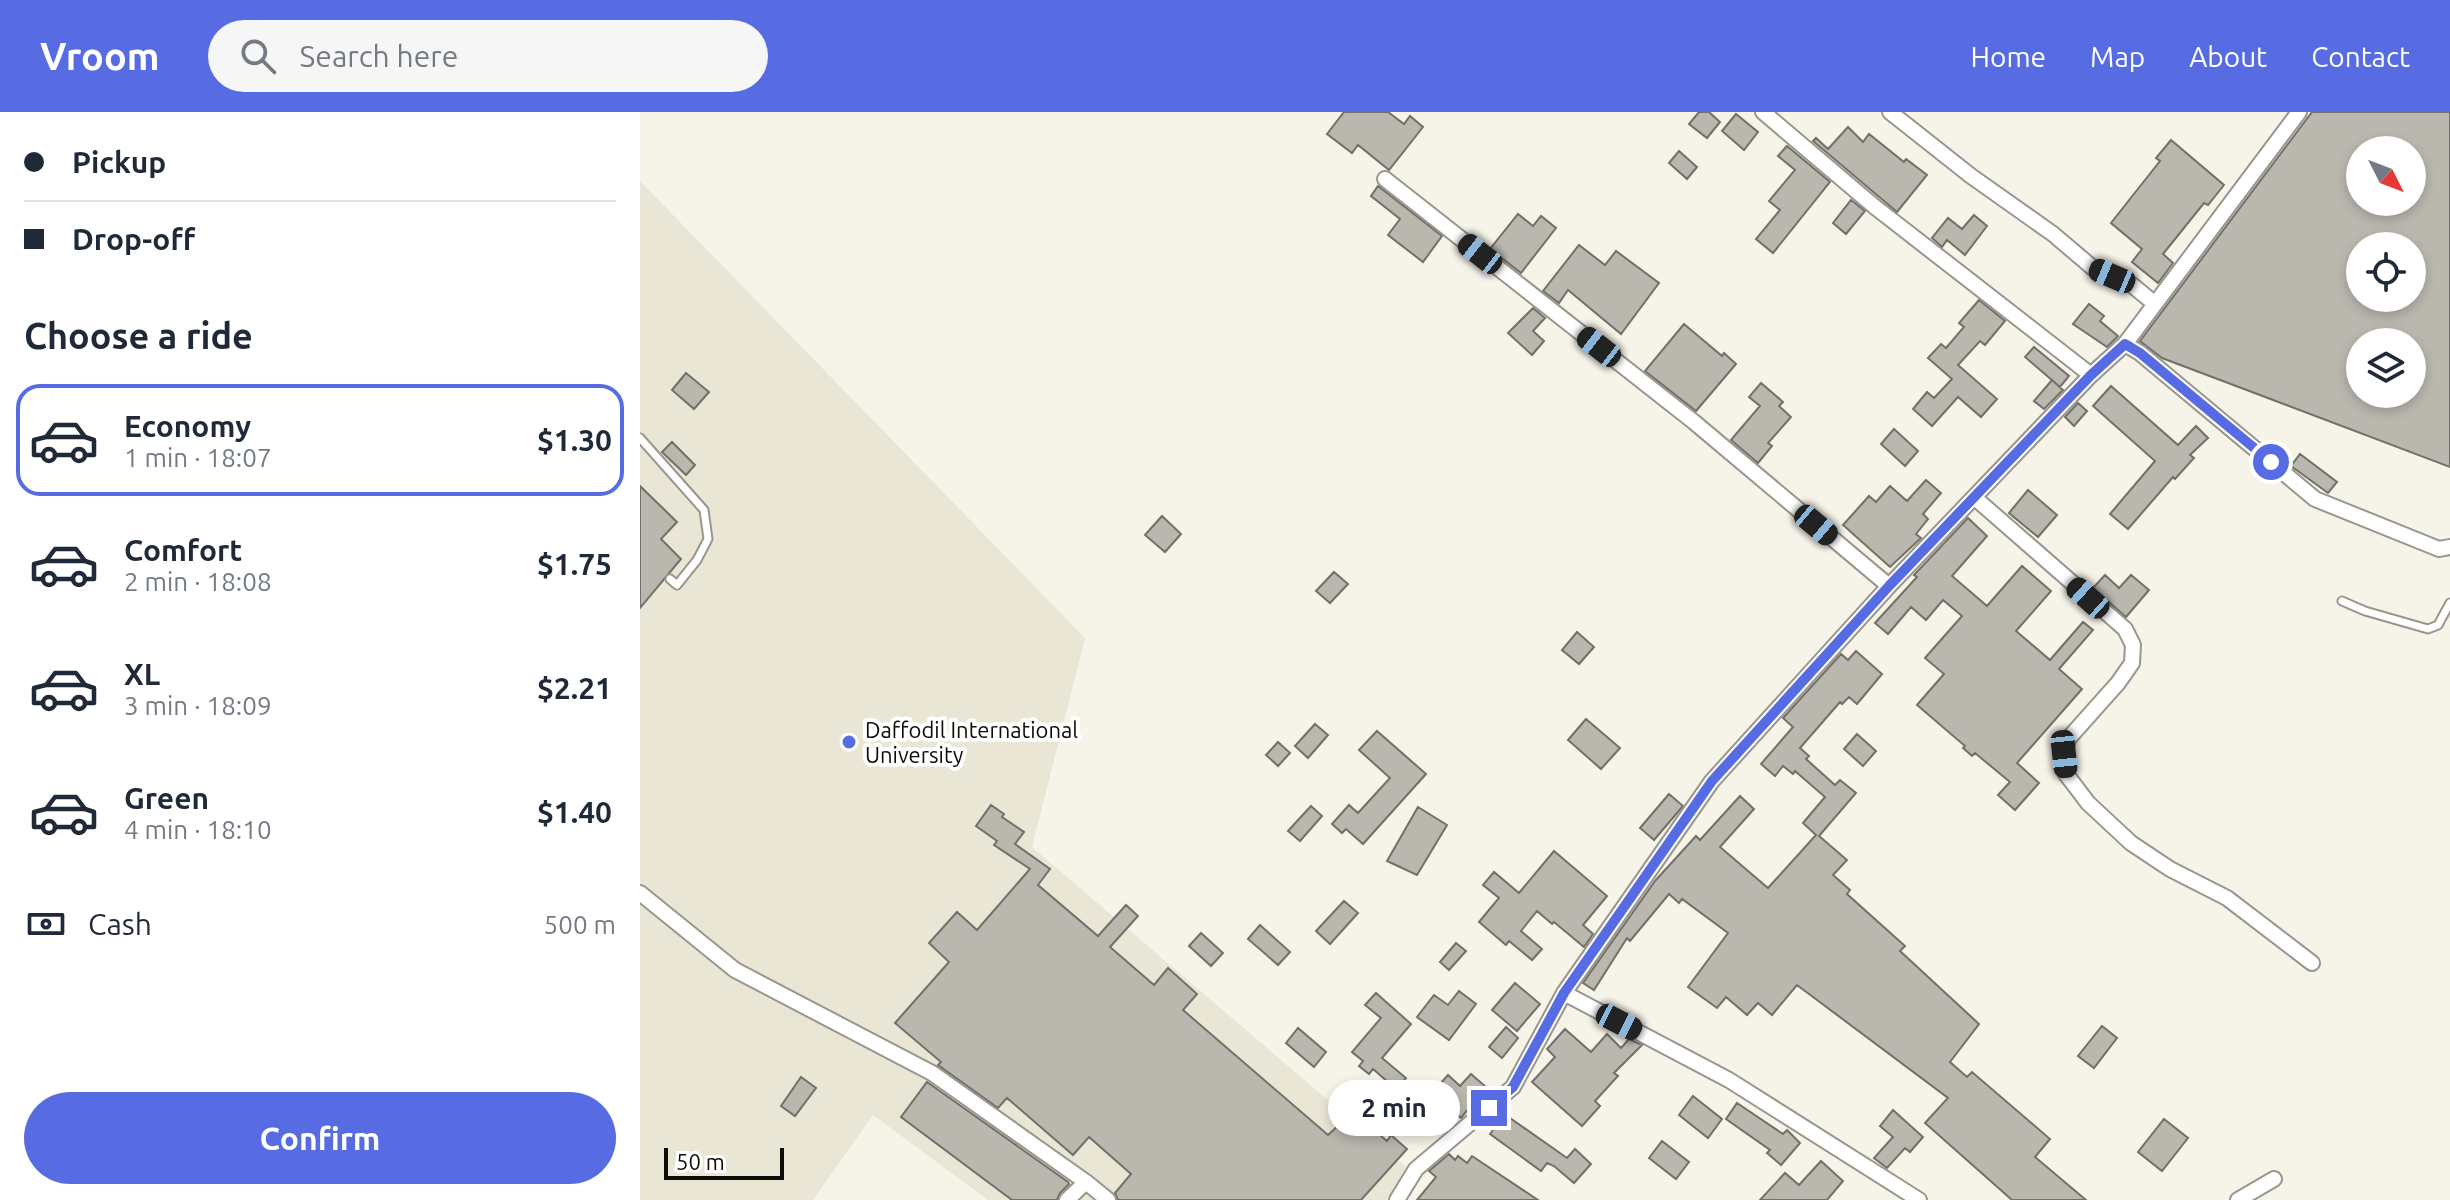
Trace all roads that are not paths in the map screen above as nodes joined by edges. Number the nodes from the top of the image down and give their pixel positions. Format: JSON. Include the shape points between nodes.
{"nodes":[{"id":1,"x":1763,"y":112,"type":"edge"},
{"id":2,"x":1890,"y":112,"type":"edge"},
{"id":3,"x":2299,"y":112,"type":"edge"},
{"id":4,"x":1385,"y":179,"type":"dead end"},
{"id":5,"x":2155,"y":304,"type":"junction"},
{"id":6,"x":2125,"y":344,"type":"junction"},
{"id":7,"x":2091,"y":375,"type":"junction"},
{"id":8,"x":640,"y":438,"type":"edge"},
{"id":9,"x":1975,"y":498,"type":"junction"},
{"id":10,"x":2450,"y":547,"type":"edge"},
{"id":11,"x":670,"y":579,"type":"dead end"},
{"id":12,"x":1889,"y":586,"type":"junction"},
{"id":13,"x":2342,"y":601,"type":"dead end"},
{"id":14,"x":2450,"y":603,"type":"edge"},
{"id":15,"x":640,"y":893,"type":"edge"},
{"id":16,"x":2312,"y":963,"type":"dead end"},
{"id":17,"x":1564,"y":993,"type":"junction"},
{"id":18,"x":2274,"y":1179,"type":"dead end"},
{"id":19,"x":1086,"y":1182,"type":"junction"},
{"id":20,"x":1067,"y":1200,"type":"edge"},
{"id":21,"x":1108,"y":1200,"type":"edge"},
{"id":22,"x":1397,"y":1200,"type":"edge"},
{"id":23,"x":1919,"y":1200,"type":"edge"},
{"id":24,"x":2238,"y":1200,"type":"edge"}],
"edges":[{"from":1,"to":7,"type":"street","via":[[1875,207]]},
{"from":2,"to":5,"type":"street","via":[[2093,268],[2132,285]]},
{"from":3,"to":5,"type":"street"},
{"from":4,"to":12,"type":"street","via":[[1694,422]]},
{"from":5,"to":6,"type":"street"},
{"from":6,"to":7,"type":"street"},
{"from":6,"to":10,"type":"street","via":[[2315,499],[2439,549]]},
{"from":7,"to":9,"type":"street"},
{"from":8,"to":11,"type":"lane","via":[[704,510],[708,539],[677,585]]},
{"from":9,"to":12,"type":"street"},
{"from":9,"to":16,"type":"street","via":[[2125,629],[2133,645],[2132,663],[2068,739],[2066,774],[2131,843],[2227,898]]},
{"from":12,"to":17,"type":"street","via":[[1712,781]]},
{"from":13,"to":14,"type":"lane","via":[[2428,629],[2438,625]]},
{"from":15,"to":19,"type":"street","via":[[735,970],[932,1073]]},
{"from":17,"to":22,"type":"street","via":[[1513,1087],[1416,1169]]},
{"from":17,"to":23,"type":"street","via":[[1729,1080]]},
{"from":18,"to":24,"type":"street"},
{"from":19,"to":20,"type":"street"},
{"from":19,"to":21,"type":"street"}]}
